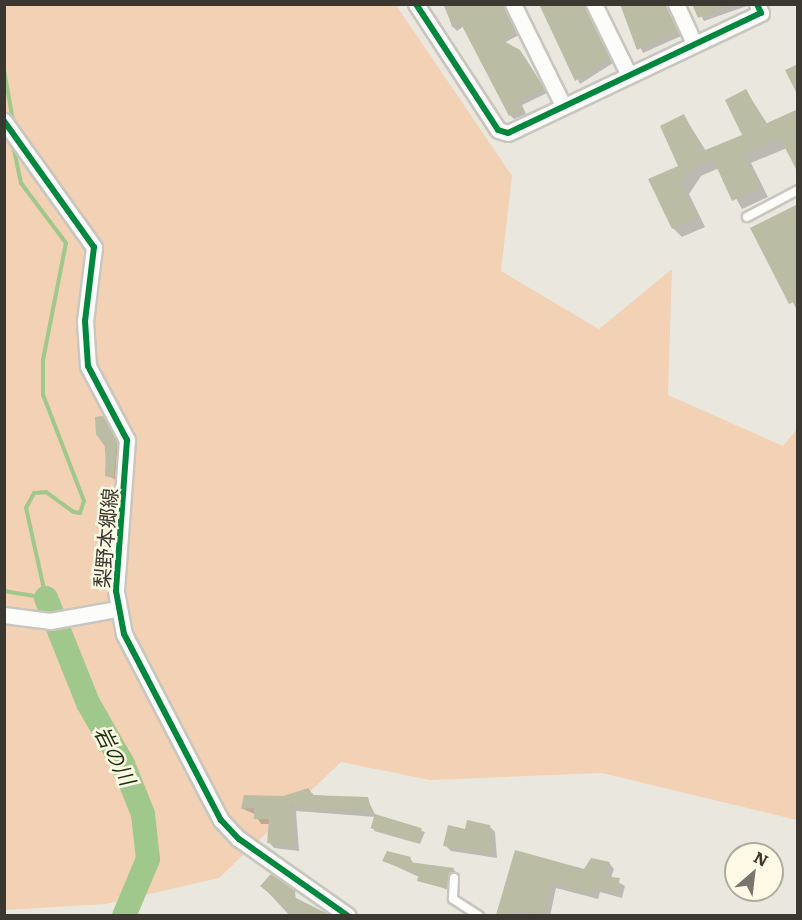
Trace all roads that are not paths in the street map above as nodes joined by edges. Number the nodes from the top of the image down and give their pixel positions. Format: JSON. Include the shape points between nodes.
{"nodes":[{"id":1,"x":416,"y":4,"type":"edge"},
{"id":2,"x":513,"y":4,"type":"edge"},
{"id":3,"x":594,"y":4,"type":"edge"},
{"id":4,"x":676,"y":4,"type":"edge"},
{"id":5,"x":757,"y":4,"type":"edge"},
{"id":6,"x":694,"y":43,"type":"junction"},
{"id":7,"x":628,"y":73,"type":"junction"},
{"id":8,"x":563,"y":105,"type":"junction"},
{"id":9,"x":4,"y":121,"type":"edge"},
{"id":10,"x":798,"y":190,"type":"edge"},
{"id":11,"x":747,"y":217,"type":"dead end"},
{"id":12,"x":117,"y":609,"type":"junction"},
{"id":13,"x":4,"y":615,"type":"edge"},
{"id":14,"x":453,"y":878,"type":"dead end"},
{"id":15,"x":348,"y":915,"type":"edge"},
{"id":16,"x":479,"y":915,"type":"edge"}],
"edges":[{"from":1,"to":8,"type":"street","via":[[498,130],[508,133]]},
{"from":2,"to":8,"type":"street"},
{"from":3,"to":7,"type":"street"},
{"from":4,"to":6,"type":"street"},
{"from":5,"to":6,"type":"street","via":[[761,13]]},
{"from":6,"to":7,"type":"street"},
{"from":7,"to":8,"type":"street"},
{"from":9,"to":12,"type":"street","name":"梨野本郷線","via":[[94,247],[85,321],[88,366],[122,427],[128,453],[117,545]]},
{"from":10,"to":11,"type":"lane"},
{"from":12,"to":13,"type":"street","via":[[47,621]]},
{"from":12,"to":15,"type":"street","name":"梨野本郷線","via":[[167,724],[221,820],[239,839]]},
{"from":14,"to":16,"type":"lane","via":[[453,899]]}]}
